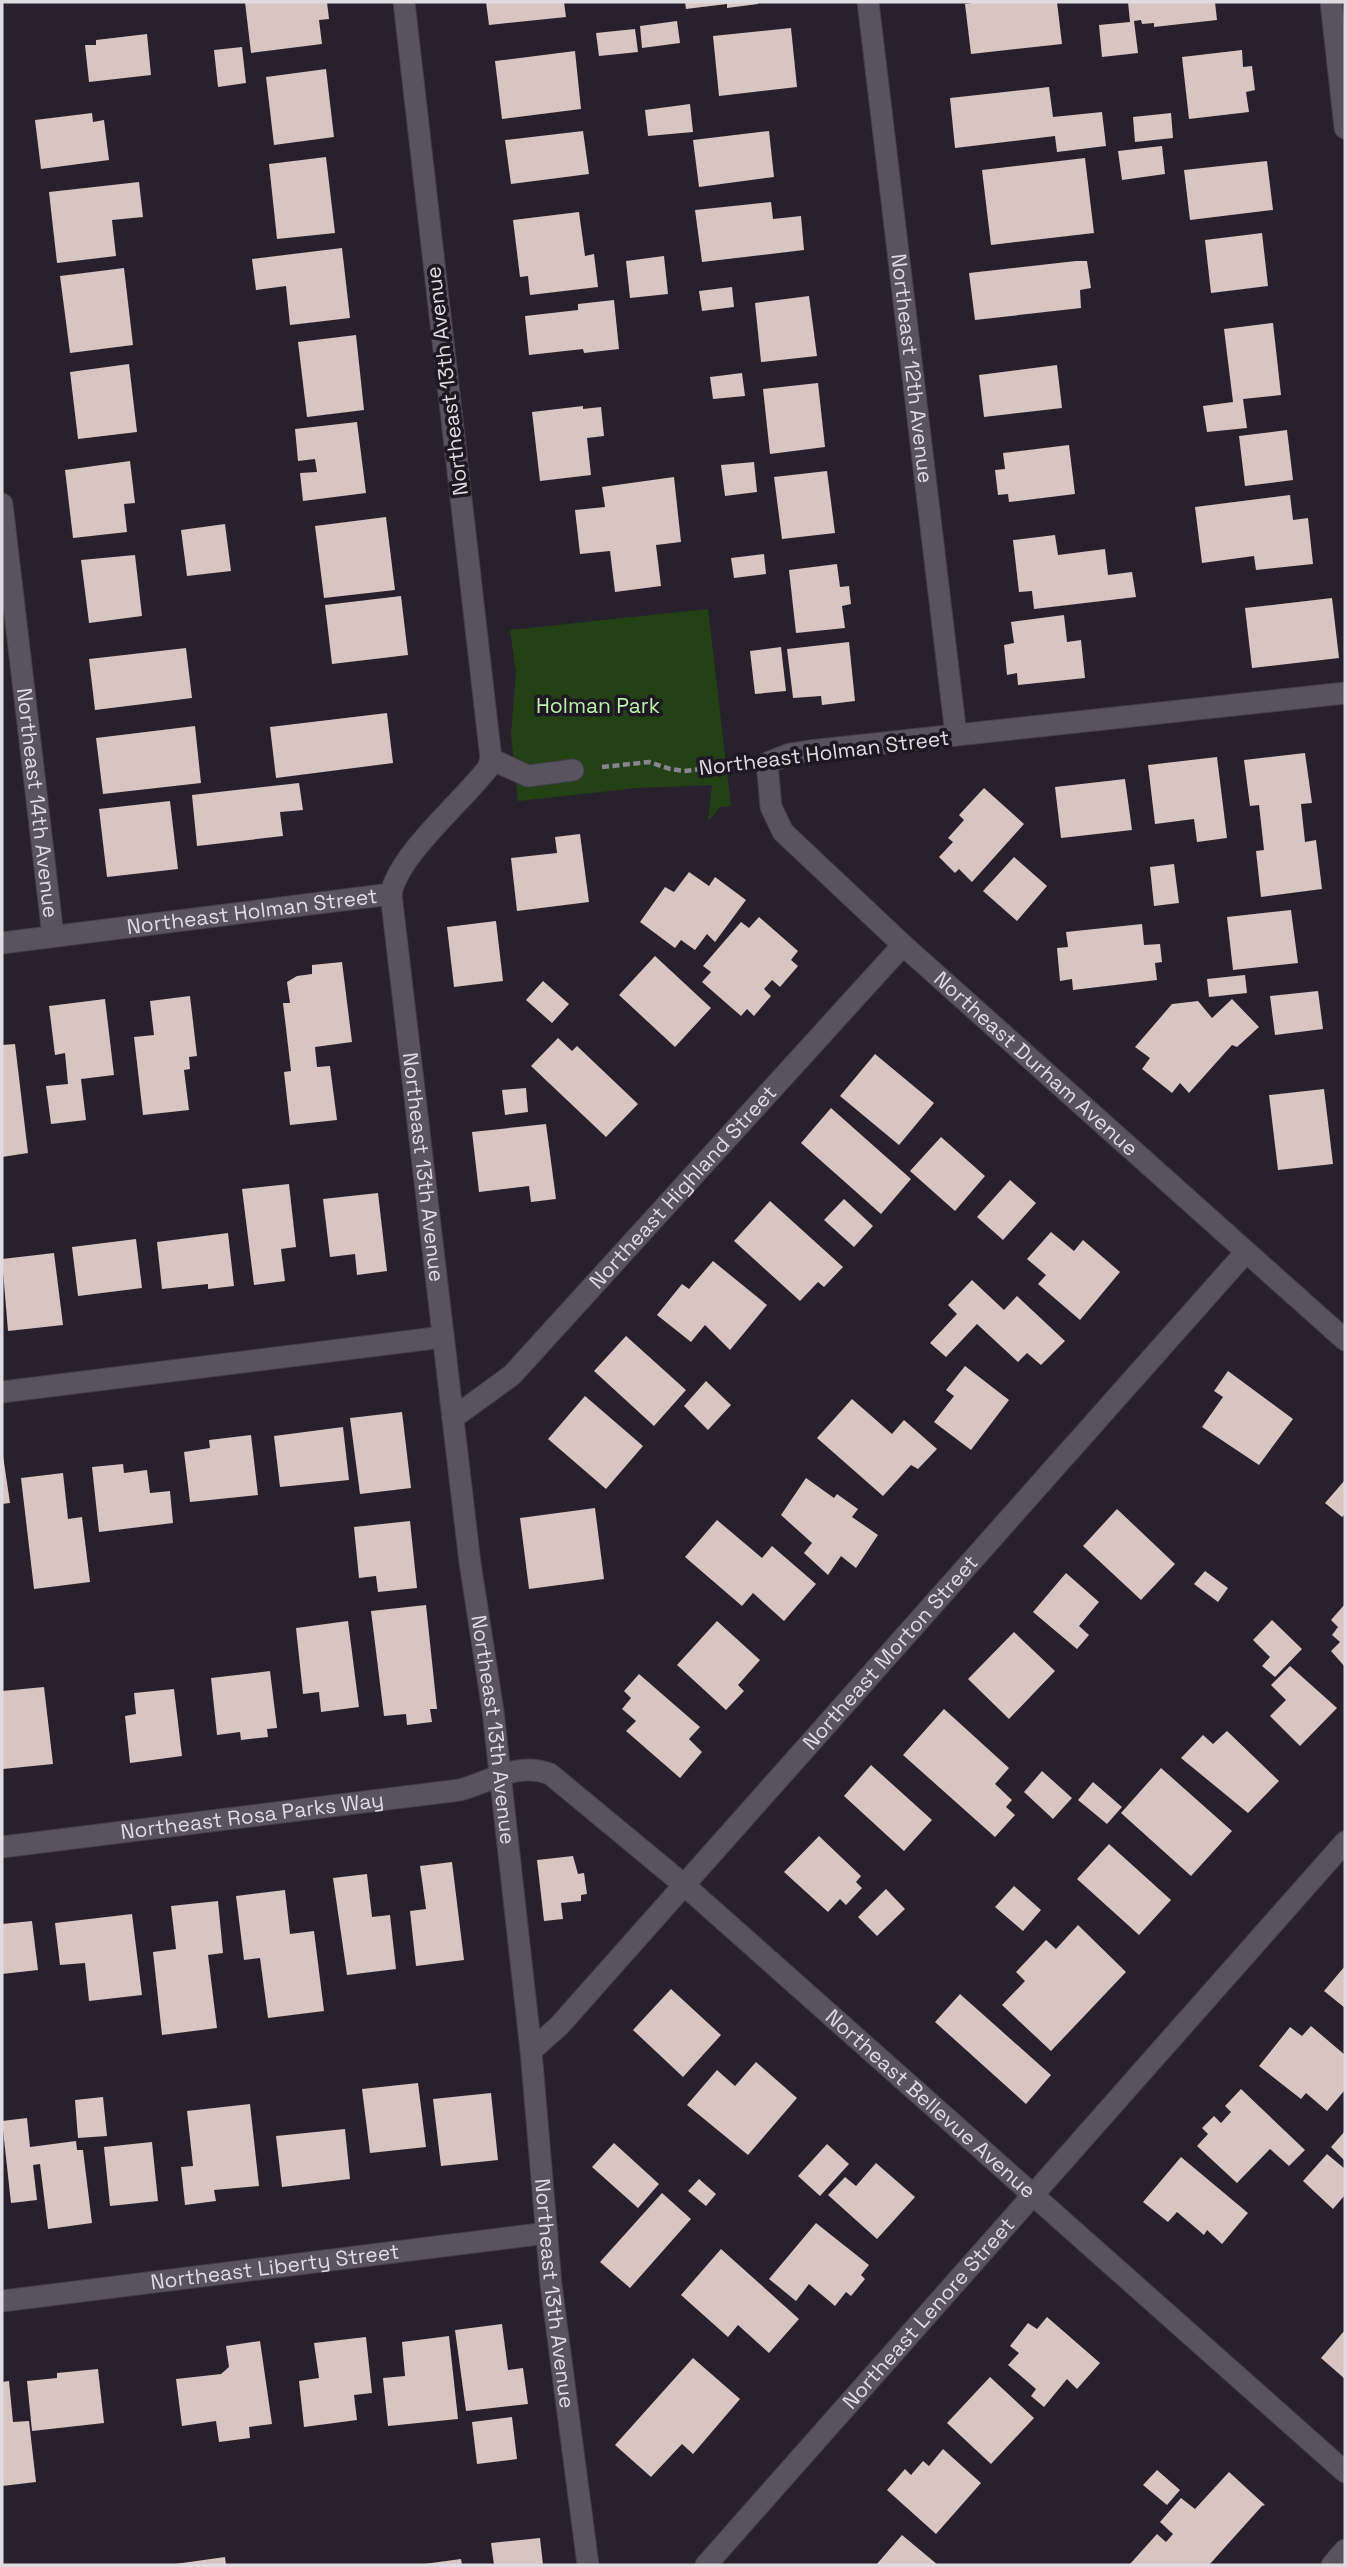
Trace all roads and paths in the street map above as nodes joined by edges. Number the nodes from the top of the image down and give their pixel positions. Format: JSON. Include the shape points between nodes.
{"nodes":[{"id":1,"x":404,"y":2,"type":"edge"},
{"id":2,"x":868,"y":2,"type":"edge"},
{"id":3,"x":1331,"y":2,"type":"edge"},
{"id":4,"x":1345,"y":128,"type":"edge"},
{"id":5,"x":2,"y":504,"type":"edge"},
{"id":6,"x":1345,"y":694,"type":"edge"},
{"id":7,"x":956,"y":735,"type":"junction"},
{"id":8,"x":491,"y":759,"type":"junction"},
{"id":9,"x":766,"y":763,"type":"junction"},
{"id":10,"x":573,"y":770,"type":"joint"},
{"id":11,"x":391,"y":894,"type":"junction"},
{"id":12,"x":53,"y":936,"type":"junction"},
{"id":13,"x":2,"y":943,"type":"edge"},
{"id":14,"x":903,"y":945,"type":"junction"},
{"id":15,"x":1246,"y":1252,"type":"junction"},
{"id":16,"x":443,"y":1337,"type":"junction"},
{"id":17,"x":1345,"y":1339,"type":"edge"},
{"id":18,"x":2,"y":1392,"type":"edge"},
{"id":19,"x":453,"y":1418,"type":"junction"},
{"id":20,"x":501,"y":1774,"type":"junction"},
{"id":21,"x":1345,"y":1842,"type":"edge"},
{"id":22,"x":2,"y":1847,"type":"edge"},
{"id":23,"x":683,"y":1884,"type":"junction"},
{"id":24,"x":531,"y":2051,"type":"junction"},
{"id":25,"x":1032,"y":2195,"type":"junction"},
{"id":26,"x":547,"y":2233,"type":"junction"},
{"id":27,"x":2,"y":2301,"type":"edge"},
{"id":28,"x":1345,"y":2472,"type":"edge"},
{"id":29,"x":1345,"y":2550,"type":"edge"},
{"id":30,"x":588,"y":2565,"type":"edge"},
{"id":31,"x":706,"y":2565,"type":"edge"},
{"id":32,"x":1332,"y":2565,"type":"edge"}],
"edges":[{"from":1,"to":8,"type":"street","name":"Northeast 13th Avenue"},
{"from":2,"to":7,"type":"street","name":"Northeast 12th Avenue"},
{"from":3,"to":4,"type":"street"},
{"from":5,"to":12,"type":"street","name":"Northeast 14th Avenue"},
{"from":6,"to":7,"type":"street","name":"Northeast Holman Street"},
{"from":7,"to":9,"type":"street","name":"Northeast Holman Street","via":[[800,752]]},
{"from":8,"to":10,"type":"street","via":[[528,776]]},
{"from":8,"to":11,"type":"street","name":"Northeast Holman Street","via":[[480,778],[398,872]]},
{"from":9,"to":10,"type":"path","name":"Northeast Holman Street","via":[[684,771],[638,762]]},
{"from":9,"to":14,"type":"street","name":"Northeast Durham Avenue","via":[[771,807],[783,832]]},
{"from":11,"to":12,"type":"street","name":"Northeast Holman Street"},
{"from":11,"to":16,"type":"street","name":"Northeast 13th Avenue"},
{"from":12,"to":13,"type":"street","name":"Northeast Holman Street"},
{"from":14,"to":15,"type":"street","name":"Northeast Durham Avenue"},
{"from":14,"to":19,"type":"street","name":"Northeast Highland Street","via":[[512,1376]]},
{"from":15,"to":17,"type":"street","name":"Northeast Durham Avenue"},
{"from":15,"to":23,"type":"street","name":"Northeast Morton Street"},
{"from":16,"to":18,"type":"street"},
{"from":16,"to":19,"type":"street","name":"Northeast 13th Avenue"},
{"from":19,"to":20,"type":"street","name":"Northeast 13th Avenue"},
{"from":20,"to":22,"type":"street","name":"Northeast Rosa Parks Way","via":[[460,1790]]},
{"from":20,"to":23,"type":"street","name":"Northeast Bellevue Avenue","via":[[523,1770],[550,1774]]},
{"from":20,"to":24,"type":"street","name":"Northeast 13th Avenue"},
{"from":21,"to":25,"type":"street","name":"Northeast Lenore Street"},
{"from":23,"to":24,"type":"street","name":"Northeast Morton Street","via":[[559,2026]]},
{"from":23,"to":25,"type":"street","name":"Northeast Bellevue Avenue"},
{"from":24,"to":26,"type":"street","name":"Northeast 13th Avenue"},
{"from":25,"to":28,"type":"street","name":"Northeast Bellevue Avenue"},
{"from":25,"to":31,"type":"street","name":"Northeast Lenore Street"},
{"from":26,"to":27,"type":"street","name":"Northeast Liberty Street"},
{"from":26,"to":30,"type":"street","name":"Northeast 13th Avenue"},
{"from":29,"to":32,"type":"street"}]}
